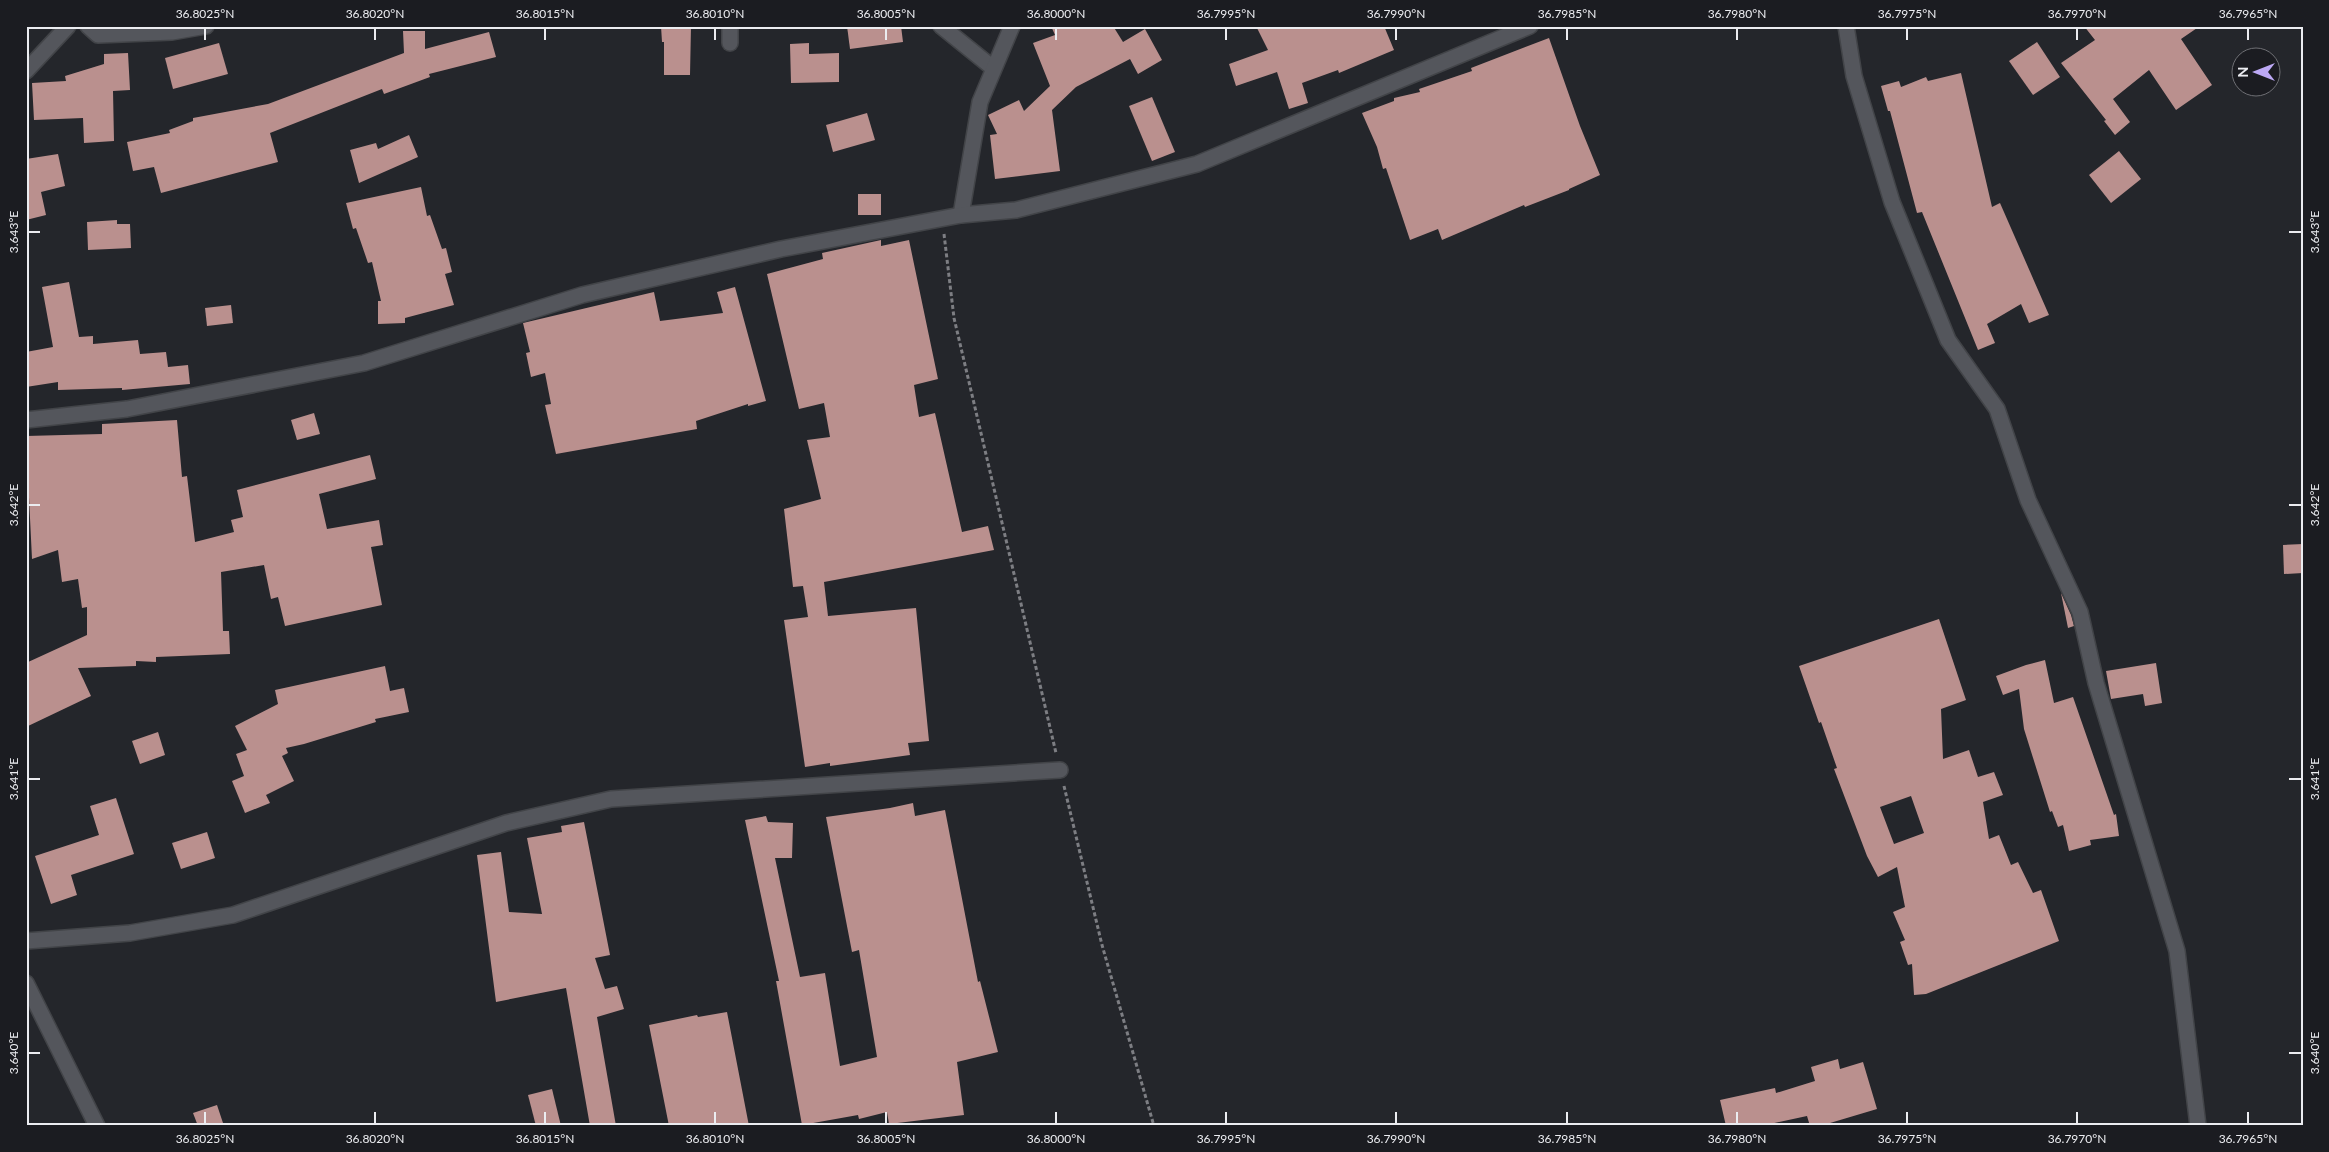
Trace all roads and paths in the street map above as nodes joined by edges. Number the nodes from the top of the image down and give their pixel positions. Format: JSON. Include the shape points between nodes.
{"nodes":[{"id":1,"x":68,"y":26,"type":"edge"},
{"id":2,"x":88,"y":26,"type":"edge"},
{"id":3,"x":206,"y":26,"type":"edge"},
{"id":4,"x":730,"y":26,"type":"edge"},
{"id":5,"x":941,"y":26,"type":"edge"},
{"id":6,"x":1012,"y":26,"type":"edge"},
{"id":7,"x":1530,"y":26,"type":"edge"},
{"id":8,"x":1846,"y":26,"type":"edge"},
{"id":9,"x":730,"y":43,"type":"dead end"},
{"id":10,"x":993,"y":68,"type":"junction"},
{"id":11,"x":26,"y":71,"type":"edge"},
{"id":12,"x":961,"y":215,"type":"junction"},
{"id":13,"x":942,"y":218,"type":"junction"},
{"id":14,"x":26,"y":420,"type":"edge"},
{"id":15,"x":1060,"y":770,"type":"junction"},
{"id":16,"x":26,"y":941,"type":"edge"},
{"id":17,"x":26,"y":983,"type":"edge"},
{"id":18,"x":97,"y":1126,"type":"edge"},
{"id":19,"x":1154,"y":1126,"type":"edge"},
{"id":20,"x":2198,"y":1126,"type":"edge"}],
"edges":[{"from":1,"to":11,"type":"street"},
{"from":2,"to":3,"type":"street","via":[[98,35],[172,32]]},
{"from":4,"to":9,"type":"street"},
{"from":5,"to":10,"type":"street"},
{"from":6,"to":10,"type":"street"},
{"from":7,"to":12,"type":"street","via":[[1196,164],[1016,210]]},
{"from":8,"to":20,"type":"street","via":[[1854,76],[1892,202],[1948,340],[1997,409],[2028,500],[2080,612],[2096,683],[2177,951]]},
{"from":10,"to":12,"type":"street","via":[[980,102]]},
{"from":12,"to":13,"type":"street"},
{"from":13,"to":14,"type":"street","via":[[781,249],[582,295],[364,363],[127,409]]},
{"from":13,"to":15,"type":"path","via":[[954,318]]},
{"from":15,"to":16,"type":"street","via":[[611,799],[506,823],[234,915],[130,933]]},
{"from":15,"to":19,"type":"path","via":[[1102,945]]},
{"from":17,"to":18,"type":"street"}]}
